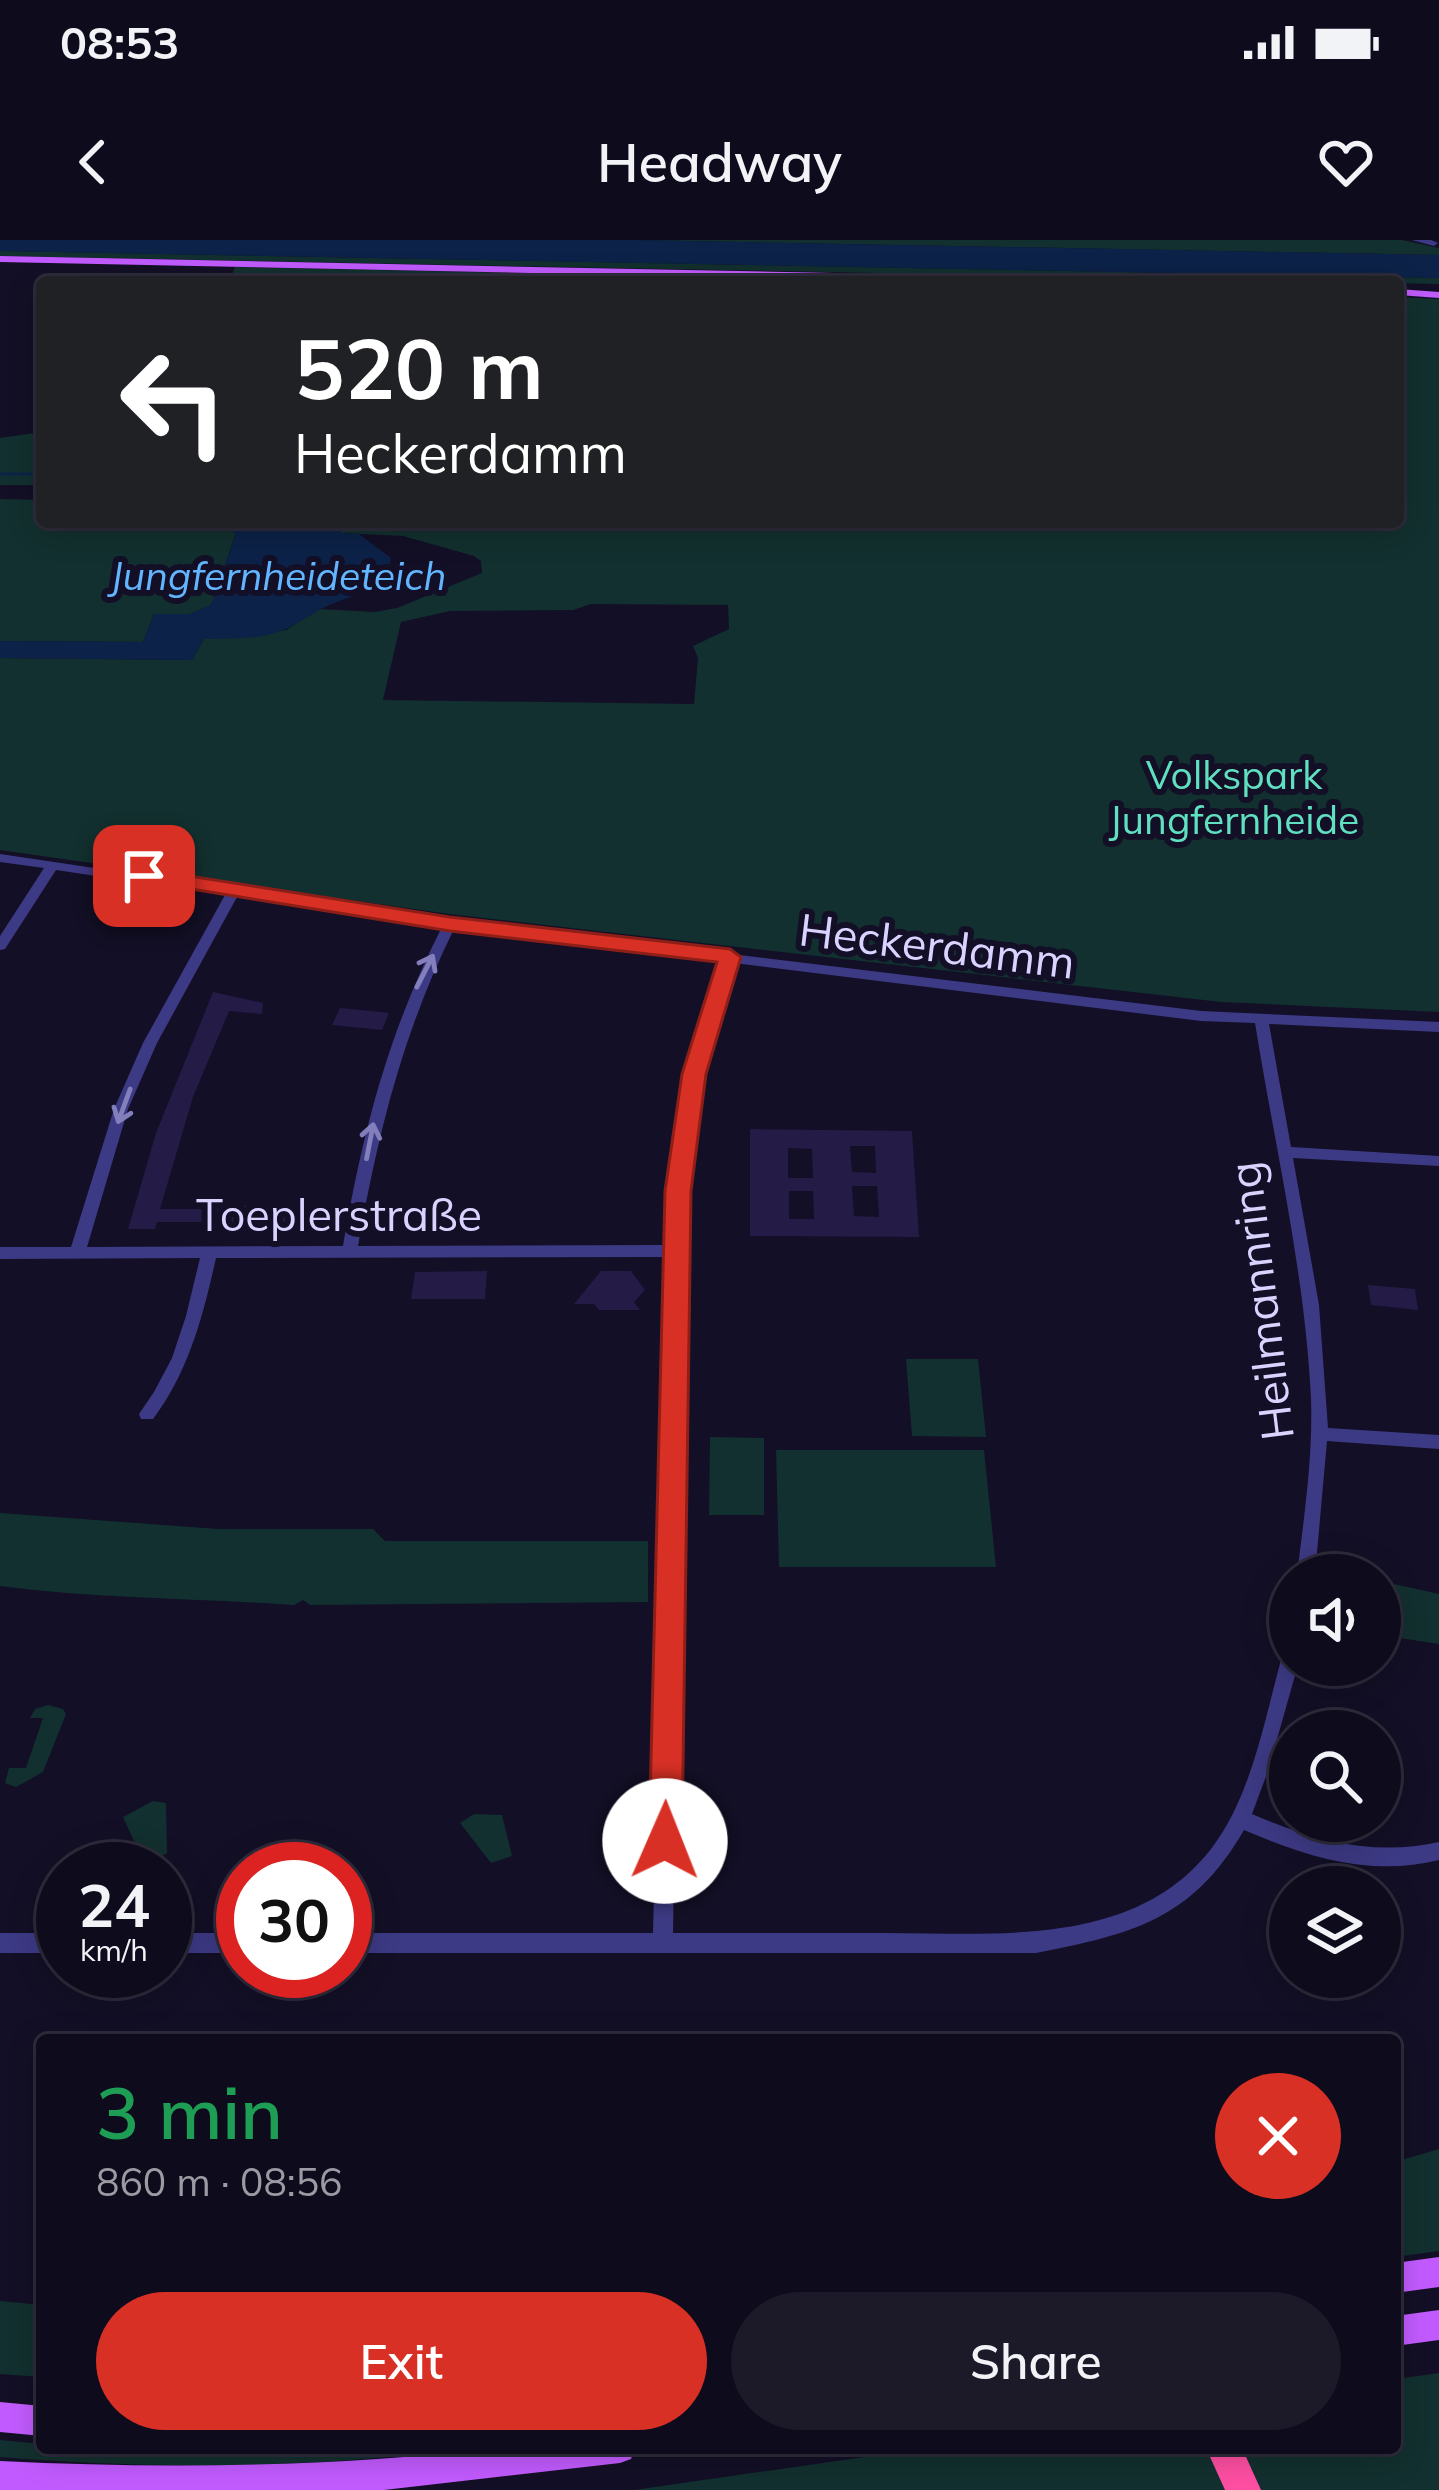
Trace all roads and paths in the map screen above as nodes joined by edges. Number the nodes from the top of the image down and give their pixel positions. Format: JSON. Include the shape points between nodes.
{"nodes":[{"id":1,"x":1416,"y":240,"type":"edge"},
{"id":2,"x":1436,"y":242,"type":"edge"},
{"id":3,"x":0,"y":259,"type":"edge"},
{"id":4,"x":832,"y":276,"type":"edge"},
{"id":5,"x":1404,"y":290,"type":"edge"},
{"id":6,"x":1439,"y":292,"type":"edge"},
{"id":7,"x":0,"y":858,"type":"edge"},
{"id":8,"x":53,"y":865,"type":"junction"},
{"id":9,"x":234,"y":890,"type":"junction"},
{"id":10,"x":450,"y":924,"type":"junction"},
{"id":11,"x":0,"y":946,"type":"edge"},
{"id":12,"x":730,"y":957,"type":"junction"},
{"id":13,"x":1261,"y":1019,"type":"junction"},
{"id":14,"x":1439,"y":1027,"type":"edge"},
{"id":15,"x":1283,"y":1152,"type":"junction"},
{"id":16,"x":1439,"y":1160,"type":"edge"},
{"id":17,"x":350,"y":1250,"type":"junction"},
{"id":18,"x":78,"y":1251,"type":"junction"},
{"id":19,"x":210,"y":1251,"type":"junction"},
{"id":20,"x":677,"y":1251,"type":"junction"},
{"id":21,"x":0,"y":1253,"type":"edge"},
{"id":22,"x":147,"y":1414,"type":"dead end"},
{"id":23,"x":1320,"y":1434,"type":"junction"},
{"id":24,"x":1439,"y":1442,"type":"edge"},
{"id":25,"x":1308,"y":1554,"type":"edge"},
{"id":26,"x":1282,"y":1686,"type":"edge"},
{"id":27,"x":1243,"y":1820,"type":"junction"},
{"id":28,"x":1439,"y":1851,"type":"edge"},
{"id":29,"x":0,"y":1943,"type":"edge"},
{"id":30,"x":36,"y":1943,"type":"edge"},
{"id":31,"x":372,"y":1943,"type":"edge"},
{"id":32,"x":663,"y":1943,"type":"junction"},
{"id":33,"x":1439,"y":2272,"type":"edge"},
{"id":34,"x":1401,"y":2277,"type":"edge"},
{"id":35,"x":1439,"y":2325,"type":"edge"},
{"id":36,"x":1401,"y":2330,"type":"edge"},
{"id":37,"x":0,"y":2417,"type":"edge"},
{"id":38,"x":36,"y":2420,"type":"edge"},
{"id":39,"x":569,"y":2454,"type":"edge"},
{"id":40,"x":1227,"y":2454,"type":"edge"},
{"id":41,"x":0,"y":2477,"type":"edge"},
{"id":42,"x":1243,"y":2490,"type":"edge"}],
"edges":[{"from":1,"to":2,"type":"street"},
{"from":3,"to":4,"type":"main road"},
{"from":5,"to":6,"type":"main road"},
{"from":7,"to":8,"type":"street","name":"Heckerdamm"},
{"from":8,"to":9,"type":"street","name":"Heckerdamm"},
{"from":8,"to":11,"type":"street"},
{"from":9,"to":10,"type":"street","name":"Heckerdamm"},
{"from":9,"to":18,"type":"street","one_way":true,"via":[[142,1059]]},
{"from":10,"to":12,"type":"street","name":"Heckerdamm"},
{"from":17,"to":10,"type":"street","one_way":true,"via":[[399,1028]]},
{"from":12,"to":13,"type":"street","name":"Heckerdamm"},
{"from":12,"to":20,"type":"street","via":[[694,1074]]},
{"from":13,"to":14,"type":"street","name":"Heckerdamm"},
{"from":13,"to":15,"type":"street","name":"Heilmannring"},
{"from":15,"to":16,"type":"street"},
{"from":15,"to":23,"type":"street","name":"Heilmannring","via":[[1311,1315]]},
{"from":17,"to":19,"type":"street","name":"Toeplerstraße"},
{"from":17,"to":20,"type":"street","name":"Toeplerstraße"},
{"from":18,"to":19,"type":"street","name":"Toeplerstraße"},
{"from":18,"to":21,"type":"street","name":"Toeplerstraße"},
{"from":19,"to":22,"type":"street","via":[[175,1370]]},
{"from":20,"to":32,"type":"street"},
{"from":23,"to":24,"type":"street"},
{"from":23,"to":25,"type":"street","name":"Heilmannring"},
{"from":26,"to":27,"type":"street"},
{"from":27,"to":28,"type":"street","via":[[1353,1854]]},
{"from":27,"to":32,"type":"street","via":[[1183,1893],[1098,1932],[1036,1943]]},
{"from":29,"to":30,"type":"street"},
{"from":31,"to":32,"type":"street"},
{"from":33,"to":34,"type":"main road"},
{"from":35,"to":36,"type":"main road"},
{"from":37,"to":38,"type":"main road"},
{"from":39,"to":41,"type":"main road","via":[[300,2486]]},
{"from":40,"to":42,"type":"highway"}]}
